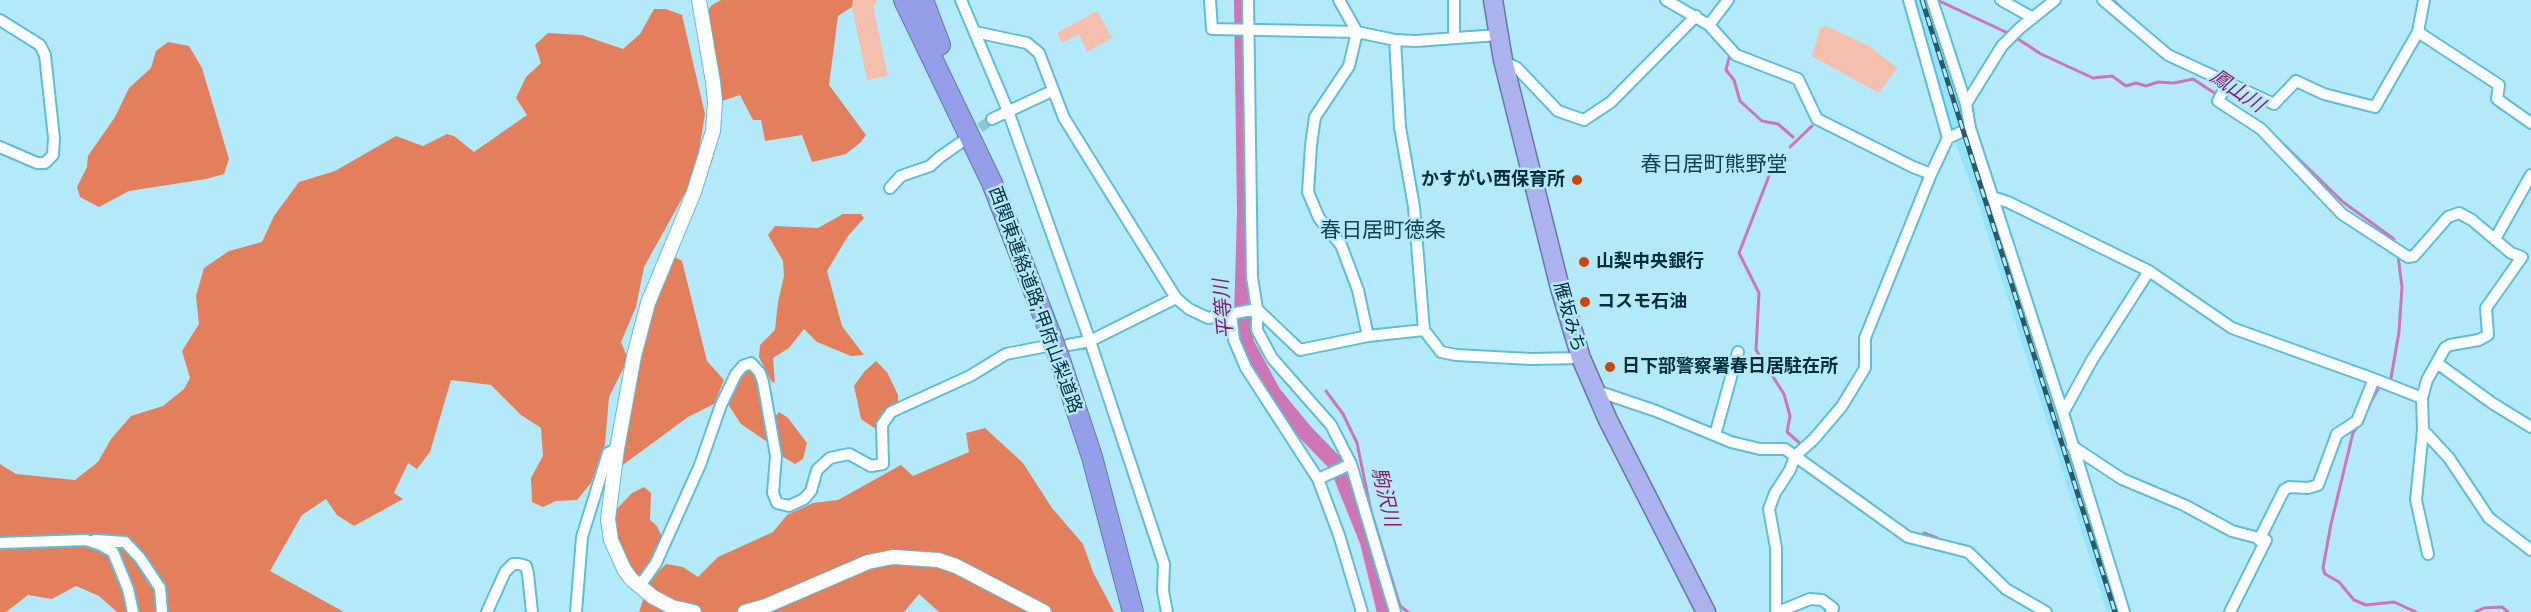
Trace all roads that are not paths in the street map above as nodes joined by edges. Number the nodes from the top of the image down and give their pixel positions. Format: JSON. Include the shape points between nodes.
{"nodes":[{"id":1,"x":699,"y":0,"type":"edge"},
{"id":2,"x":890,"y":0,"type":"edge"},
{"id":3,"x":904,"y":0,"type":"edge"},
{"id":4,"x":923,"y":0,"type":"edge"},
{"id":5,"x":961,"y":0,"type":"edge"},
{"id":6,"x":1210,"y":0,"type":"edge"},
{"id":7,"x":1248,"y":0,"type":"edge"},
{"id":8,"x":1339,"y":0,"type":"edge"},
{"id":9,"x":1454,"y":0,"type":"edge"},
{"id":10,"x":1493,"y":0,"type":"edge"},
{"id":11,"x":1666,"y":0,"type":"edge"},
{"id":12,"x":1728,"y":0,"type":"edge"},
{"id":13,"x":1909,"y":0,"type":"edge"},
{"id":14,"x":1932,"y":0,"type":"edge"},
{"id":15,"x":2001,"y":0,"type":"edge"},
{"id":16,"x":2055,"y":0,"type":"edge"},
{"id":17,"x":2103,"y":0,"type":"edge"},
{"id":18,"x":2424,"y":0,"type":"edge"},
{"id":19,"x":1696,"y":16,"type":"junction"},
{"id":20,"x":2033,"y":18,"type":"junction"},
{"id":21,"x":0,"y":20,"type":"edge"},
{"id":22,"x":1709,"y":25,"type":"junction"},
{"id":23,"x":1250,"y":30,"type":"junction"},
{"id":24,"x":975,"y":32,"type":"junction"},
{"id":25,"x":1357,"y":32,"type":"junction"},
{"id":26,"x":2418,"y":32,"type":"junction"},
{"id":27,"x":1498,"y":35,"type":"junction"},
{"id":28,"x":1454,"y":37,"type":"junction"},
{"id":29,"x":1395,"y":40,"type":"junction"},
{"id":30,"x":1503,"y":60,"type":"junction"},
{"id":31,"x":2226,"y":86,"type":"junction"},
{"id":32,"x":1052,"y":91,"type":"junction"},
{"id":33,"x":1966,"y":104,"type":"junction"},
{"id":34,"x":1008,"y":111,"type":"junction"},
{"id":35,"x":992,"y":119,"type":"tunnel mouth"},
{"id":36,"x":2531,"y":123,"type":"edge"},
{"id":37,"x":1970,"y":128,"type":"junction"},
{"id":38,"x":965,"y":136,"type":"junction"},
{"id":39,"x":1950,"y":136,"type":"junction"},
{"id":40,"x":0,"y":147,"type":"edge"},
{"id":41,"x":1931,"y":174,"type":"junction"},
{"id":42,"x":2531,"y":176,"type":"edge"},
{"id":43,"x":992,"y":183,"type":"junction"},
{"id":44,"x":890,"y":188,"type":"dead end"},
{"id":45,"x":1992,"y":197,"type":"junction"},
{"id":46,"x":2495,"y":239,"type":"junction"},
{"id":47,"x":2526,"y":258,"type":"edge"},
{"id":48,"x":2149,"y":271,"type":"junction"},
{"id":49,"x":1176,"y":298,"type":"junction"},
{"id":50,"x":1254,"y":308,"type":"junction"},
{"id":51,"x":1231,"y":313,"type":"junction"},
{"id":52,"x":1424,"y":330,"type":"junction"},
{"id":53,"x":1368,"y":336,"type":"junction"},
{"id":54,"x":1090,"y":340,"type":"junction"},
{"id":55,"x":1056,"y":346,"type":"junction"},
{"id":56,"x":1738,"y":352,"type":"dead end"},
{"id":57,"x":1581,"y":357,"type":"junction"},
{"id":58,"x":2437,"y":363,"type":"junction"},
{"id":59,"x":2374,"y":379,"type":"junction"},
{"id":60,"x":1594,"y":390,"type":"junction"},
{"id":61,"x":2422,"y":398,"type":"junction"},
{"id":62,"x":2063,"y":413,"type":"junction"},
{"id":63,"x":2531,"y":427,"type":"edge"},
{"id":64,"x":2423,"y":430,"type":"junction"},
{"id":65,"x":1715,"y":435,"type":"junction"},
{"id":66,"x":2072,"y":446,"type":"junction"},
{"id":67,"x":617,"y":449,"type":"junction"},
{"id":68,"x":1795,"y":456,"type":"junction"},
{"id":69,"x":1351,"y":464,"type":"junction"},
{"id":70,"x":1318,"y":479,"type":"junction"},
{"id":71,"x":86,"y":540,"type":"junction"},
{"id":72,"x":2259,"y":540,"type":"junction"},
{"id":73,"x":0,"y":543,"type":"edge"},
{"id":74,"x":2531,"y":550,"type":"edge"},
{"id":75,"x":2428,"y":554,"type":"dead end"},
{"id":76,"x":639,"y":587,"type":"junction"},
{"id":77,"x":2042,"y":611,"type":"edge"},
{"id":78,"x":133,"y":612,"type":"edge"},
{"id":79,"x":162,"y":612,"type":"edge"},
{"id":80,"x":487,"y":612,"type":"edge"},
{"id":81,"x":532,"y":612,"type":"edge"},
{"id":82,"x":576,"y":612,"type":"edge"},
{"id":83,"x":694,"y":612,"type":"edge"},
{"id":84,"x":745,"y":612,"type":"edge"},
{"id":85,"x":1044,"y":612,"type":"edge"},
{"id":86,"x":1133,"y":612,"type":"edge"},
{"id":87,"x":1167,"y":612,"type":"edge"},
{"id":88,"x":1362,"y":612,"type":"edge"},
{"id":89,"x":1395,"y":612,"type":"edge"},
{"id":90,"x":1706,"y":612,"type":"edge"},
{"id":91,"x":1777,"y":612,"type":"edge"},
{"id":92,"x":1831,"y":612,"type":"edge"},
{"id":93,"x":2124,"y":612,"type":"edge"},
{"id":94,"x":2230,"y":612,"type":"edge"}],
"edges":[{"from":1,"to":67,"type":"street","via":[[714,92],[713,131],[694,192],[648,303]]},
{"from":2,"to":38,"type":"highway"},
{"from":3,"to":38,"type":"highway","name":"西関東連絡道路;甲府山梨道路"},
{"from":4,"to":43,"type":"highway","via":[[978,137]]},
{"from":5,"to":24,"type":"street"},
{"from":6,"to":23,"type":"street","via":[[1212,29]]},
{"from":7,"to":23,"type":"street"},
{"from":8,"to":25,"type":"street"},
{"from":9,"to":28,"type":"street"},
{"from":10,"to":27,"type":"highway","name":"雁坂みち"},
{"from":11,"to":19,"type":"street"},
{"from":12,"to":22,"type":"street"},
{"from":13,"to":39,"type":"street"},
{"from":14,"to":33,"type":"street"},
{"from":15,"to":20,"type":"street"},
{"from":16,"to":20,"type":"street"},
{"from":17,"to":31,"type":"street","via":[[2168,55]]},
{"from":18,"to":26,"type":"street"},
{"from":19,"to":22,"type":"street"},
{"from":19,"to":30,"type":"street","via":[[1611,102],[1584,120],[1558,111]]},
{"from":20,"to":33,"type":"street","via":[[2002,46]]},
{"from":21,"to":40,"type":"street","via":[[40,45],[45,54],[54,138],[53,155],[45,164]]},
{"from":22,"to":41,"type":"street","via":[[1736,55],[1798,80],[1817,119]]},
{"from":23,"to":25,"type":"street"},
{"from":23,"to":50,"type":"street"},
{"from":24,"to":32,"type":"street","via":[[1027,43],[1039,53]]},
{"from":24,"to":34,"type":"street"},
{"from":25,"to":29,"type":"street"},
{"from":25,"to":53,"type":"street","via":[[1349,66],[1315,117],[1308,192],[1319,218],[1341,245],[1358,290]]},
{"from":26,"to":31,"type":"street","via":[[2375,107],[2324,94],[2296,81],[2274,104]]},
{"from":26,"to":36,"type":"street","via":[[2499,85],[2497,99]]},
{"from":27,"to":28,"type":"street"},
{"from":27,"to":30,"type":"highway","name":"雁坂みち"},
{"from":28,"to":29,"type":"street"},
{"from":29,"to":52,"type":"street","via":[[1400,127],[1414,207]]},
{"from":30,"to":57,"type":"highway","name":"雁坂みち"},
{"from":31,"to":46,"type":"street","via":[[2219,100],[2261,129],[2342,214],[2408,257],[2414,256],[2448,217],[2459,213]]},
{"from":32,"to":34,"type":"street"},
{"from":32,"to":49,"type":"street","via":[[1064,118]]},
{"from":33,"to":37,"type":"street"},
{"from":34,"to":35,"type":"street"},
{"from":34,"to":54,"type":"street"},
{"from":37,"to":39,"type":"street"},
{"from":37,"to":45,"type":"street"},
{"from":38,"to":43,"type":"highway","name":"西関東連絡道路;甲府山梨道路"},
{"from":38,"to":44,"type":"street","via":[[930,166],[902,176]]},
{"from":39,"to":41,"type":"street"},
{"from":41,"to":68,"type":"street","via":[[1865,338],[1865,368],[1842,406]]},
{"from":42,"to":46,"type":"street"},
{"from":43,"to":55,"type":"highway","name":"西関東連絡道路;甲府山梨道路"},
{"from":45,"to":48,"type":"street"},
{"from":45,"to":62,"type":"street"},
{"from":46,"to":47,"type":"street","via":[[2511,253]]},
{"from":47,"to":58,"type":"street","via":[[2486,308],[2488,335],[2450,345]]},
{"from":48,"to":59,"type":"street","via":[[2232,328]]},
{"from":48,"to":62,"type":"street"},
{"from":49,"to":51,"type":"street","via":[[1208,318]]},
{"from":49,"to":54,"type":"street"},
{"from":50,"to":51,"type":"street"},
{"from":50,"to":53,"type":"street","via":[[1300,350]]},
{"from":50,"to":69,"type":"street","via":[[1257,330],[1272,358],[1331,425]]},
{"from":51,"to":70,"type":"street","via":[[1234,340],[1246,368]]},
{"from":52,"to":53,"type":"street"},
{"from":52,"to":57,"type":"street","via":[[1441,352],[1456,355]]},
{"from":54,"to":55,"type":"street"},
{"from":54,"to":87,"type":"street","via":[[1164,564]]},
{"from":55,"to":76,"type":"street","via":[[1006,354],[970,376],[891,412],[882,426],[884,464],[871,466],[849,454],[830,458],[817,470],[804,499],[789,506],[777,502],[773,493],[776,456],[764,382],[752,363],[743,366],[721,405],[700,465],[656,563]]},
{"from":55,"to":86,"type":"highway","name":"西関東連絡道路;甲府山梨道路"},
{"from":56,"to":65,"type":"street"},
{"from":57,"to":60,"type":"highway","name":"雁坂みち"},
{"from":58,"to":61,"type":"street"},
{"from":58,"to":63,"type":"street"},
{"from":59,"to":61,"type":"street"},
{"from":59,"to":72,"type":"street","via":[[2356,421],[2337,434],[2318,485],[2284,490]]},
{"from":60,"to":65,"type":"street"},
{"from":60,"to":90,"type":"highway","name":"雁坂みち"},
{"from":61,"to":64,"type":"street"},
{"from":62,"to":66,"type":"street"},
{"from":64,"to":74,"type":"street","via":[[2449,458],[2489,518]]},
{"from":64,"to":75,"type":"street","via":[[2416,500]]},
{"from":65,"to":68,"type":"street","via":[[1760,449],[1785,449]]},
{"from":66,"to":72,"type":"street","via":[[2122,479]]},
{"from":66,"to":93,"type":"street"},
{"from":67,"to":76,"type":"street","via":[[609,495],[611,540],[624,569]]},
{"from":67,"to":82,"type":"street","via":[[608,453],[582,537]]},
{"from":68,"to":77,"type":"street","via":[[1908,537],[1968,552],[2006,589]]},
{"from":68,"to":91,"type":"street","via":[[1769,509],[1776,548]]},
{"from":69,"to":70,"type":"street"},
{"from":69,"to":89,"type":"street"},
{"from":70,"to":88,"type":"street"},
{"from":71,"to":73,"type":"street"},
{"from":71,"to":78,"type":"street","via":[[113,552],[129,589]]},
{"from":71,"to":79,"type":"street","via":[[125,542],[160,588]]},
{"from":72,"to":94,"type":"street","via":[[2266,540]]},
{"from":76,"to":83,"type":"street","via":[[672,607]]},
{"from":80,"to":81,"type":"street","via":[[513,564],[526,567]]},
{"from":84,"to":85,"type":"street","via":[[868,562],[893,557],[938,560],[956,566]]},
{"from":91,"to":92,"type":"street","via":[[1810,599],[1822,600],[1833,608]]}]}
